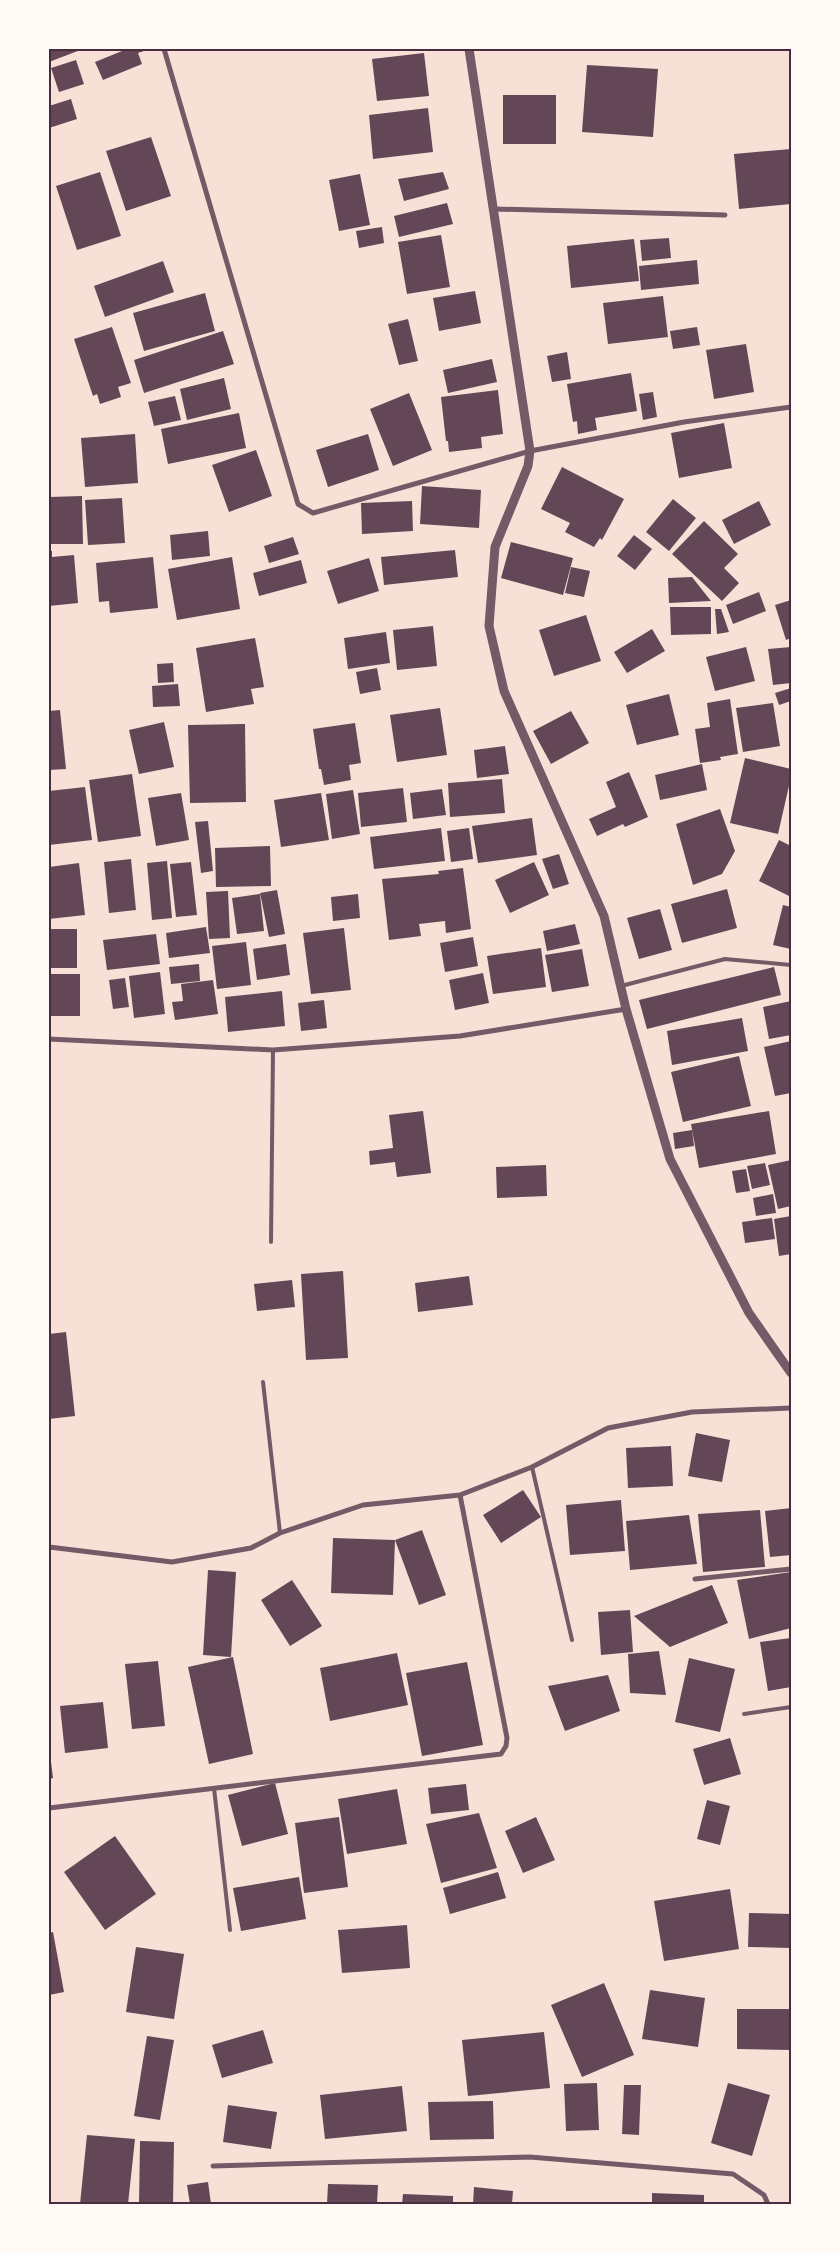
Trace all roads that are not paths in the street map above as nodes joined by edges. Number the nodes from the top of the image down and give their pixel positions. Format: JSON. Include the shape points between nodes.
{"nodes":[{"id":1,"x":164,"y":49,"type":"edge"},
{"id":2,"x":469,"y":49,"type":"edge"},
{"id":3,"x":494,"y":209,"type":"junction"},
{"id":4,"x":726,"y":215,"type":"dead end"},
{"id":5,"x":791,"y":407,"type":"edge"},
{"id":6,"x":530,"y":451,"type":"junction"},
{"id":7,"x":791,"y":965,"type":"edge"},
{"id":8,"x":621,"y":986,"type":"junction"},
{"id":9,"x":626,"y":1009,"type":"junction"},
{"id":10,"x":49,"y":1039,"type":"edge"},
{"id":11,"x":272,"y":1050,"type":"junction"},
{"id":12,"x":271,"y":1242,"type":"dead end"},
{"id":13,"x":791,"y":1373,"type":"edge"},
{"id":14,"x":264,"y":1382,"type":"dead end"},
{"id":15,"x":791,"y":1408,"type":"edge"},
{"id":16,"x":532,"y":1468,"type":"junction"},
{"id":17,"x":460,"y":1495,"type":"junction"},
{"id":18,"x":280,"y":1533,"type":"junction"},
{"id":19,"x":49,"y":1547,"type":"edge"},
{"id":20,"x":791,"y":1569,"type":"edge"},
{"id":21,"x":695,"y":1579,"type":"dead end"},
{"id":22,"x":572,"y":1640,"type":"dead end"},
{"id":23,"x":791,"y":1707,"type":"edge"},
{"id":24,"x":744,"y":1714,"type":"dead end"},
{"id":25,"x":214,"y":1788,"type":"junction"},
{"id":26,"x":49,"y":1808,"type":"edge"},
{"id":27,"x":230,"y":1930,"type":"dead end"},
{"id":28,"x":213,"y":2166,"type":"dead end"},
{"id":29,"x":768,"y":2204,"type":"edge"}],
"edges":[{"from":1,"to":6,"type":"street","via":[[298,504],[313,514]]},
{"from":2,"to":3,"type":"street"},
{"from":3,"to":4,"type":"street"},
{"from":3,"to":6,"type":"street"},
{"from":5,"to":6,"type":"street","via":[[684,422]]},
{"from":6,"to":8,"type":"street","via":[[528,466],[495,547],[490,626],[504,691],[604,916]]},
{"from":7,"to":8,"type":"lane","via":[[725,959]]},
{"from":8,"to":9,"type":"street"},
{"from":9,"to":11,"type":"street","via":[[460,1036]]},
{"from":9,"to":13,"type":"street","via":[[670,1159],[749,1313]]},
{"from":10,"to":11,"type":"street"},
{"from":11,"to":12,"type":"lane"},
{"from":14,"to":18,"type":"lane"},
{"from":15,"to":16,"type":"street","via":[[692,1412],[608,1428]]},
{"from":16,"to":17,"type":"street"},
{"from":16,"to":22,"type":"lane"},
{"from":17,"to":18,"type":"street","via":[[363,1505]]},
{"from":17,"to":25,"type":"street","via":[[507,1738],[502,1754]]},
{"from":18,"to":19,"type":"street","via":[[251,1548],[172,1562]]},
{"from":20,"to":21,"type":"street"},
{"from":23,"to":24,"type":"lane"},
{"from":25,"to":26,"type":"street"},
{"from":25,"to":27,"type":"lane"},
{"from":28,"to":29,"type":"street","via":[[530,2157],[733,2174],[764,2195]]}]}
